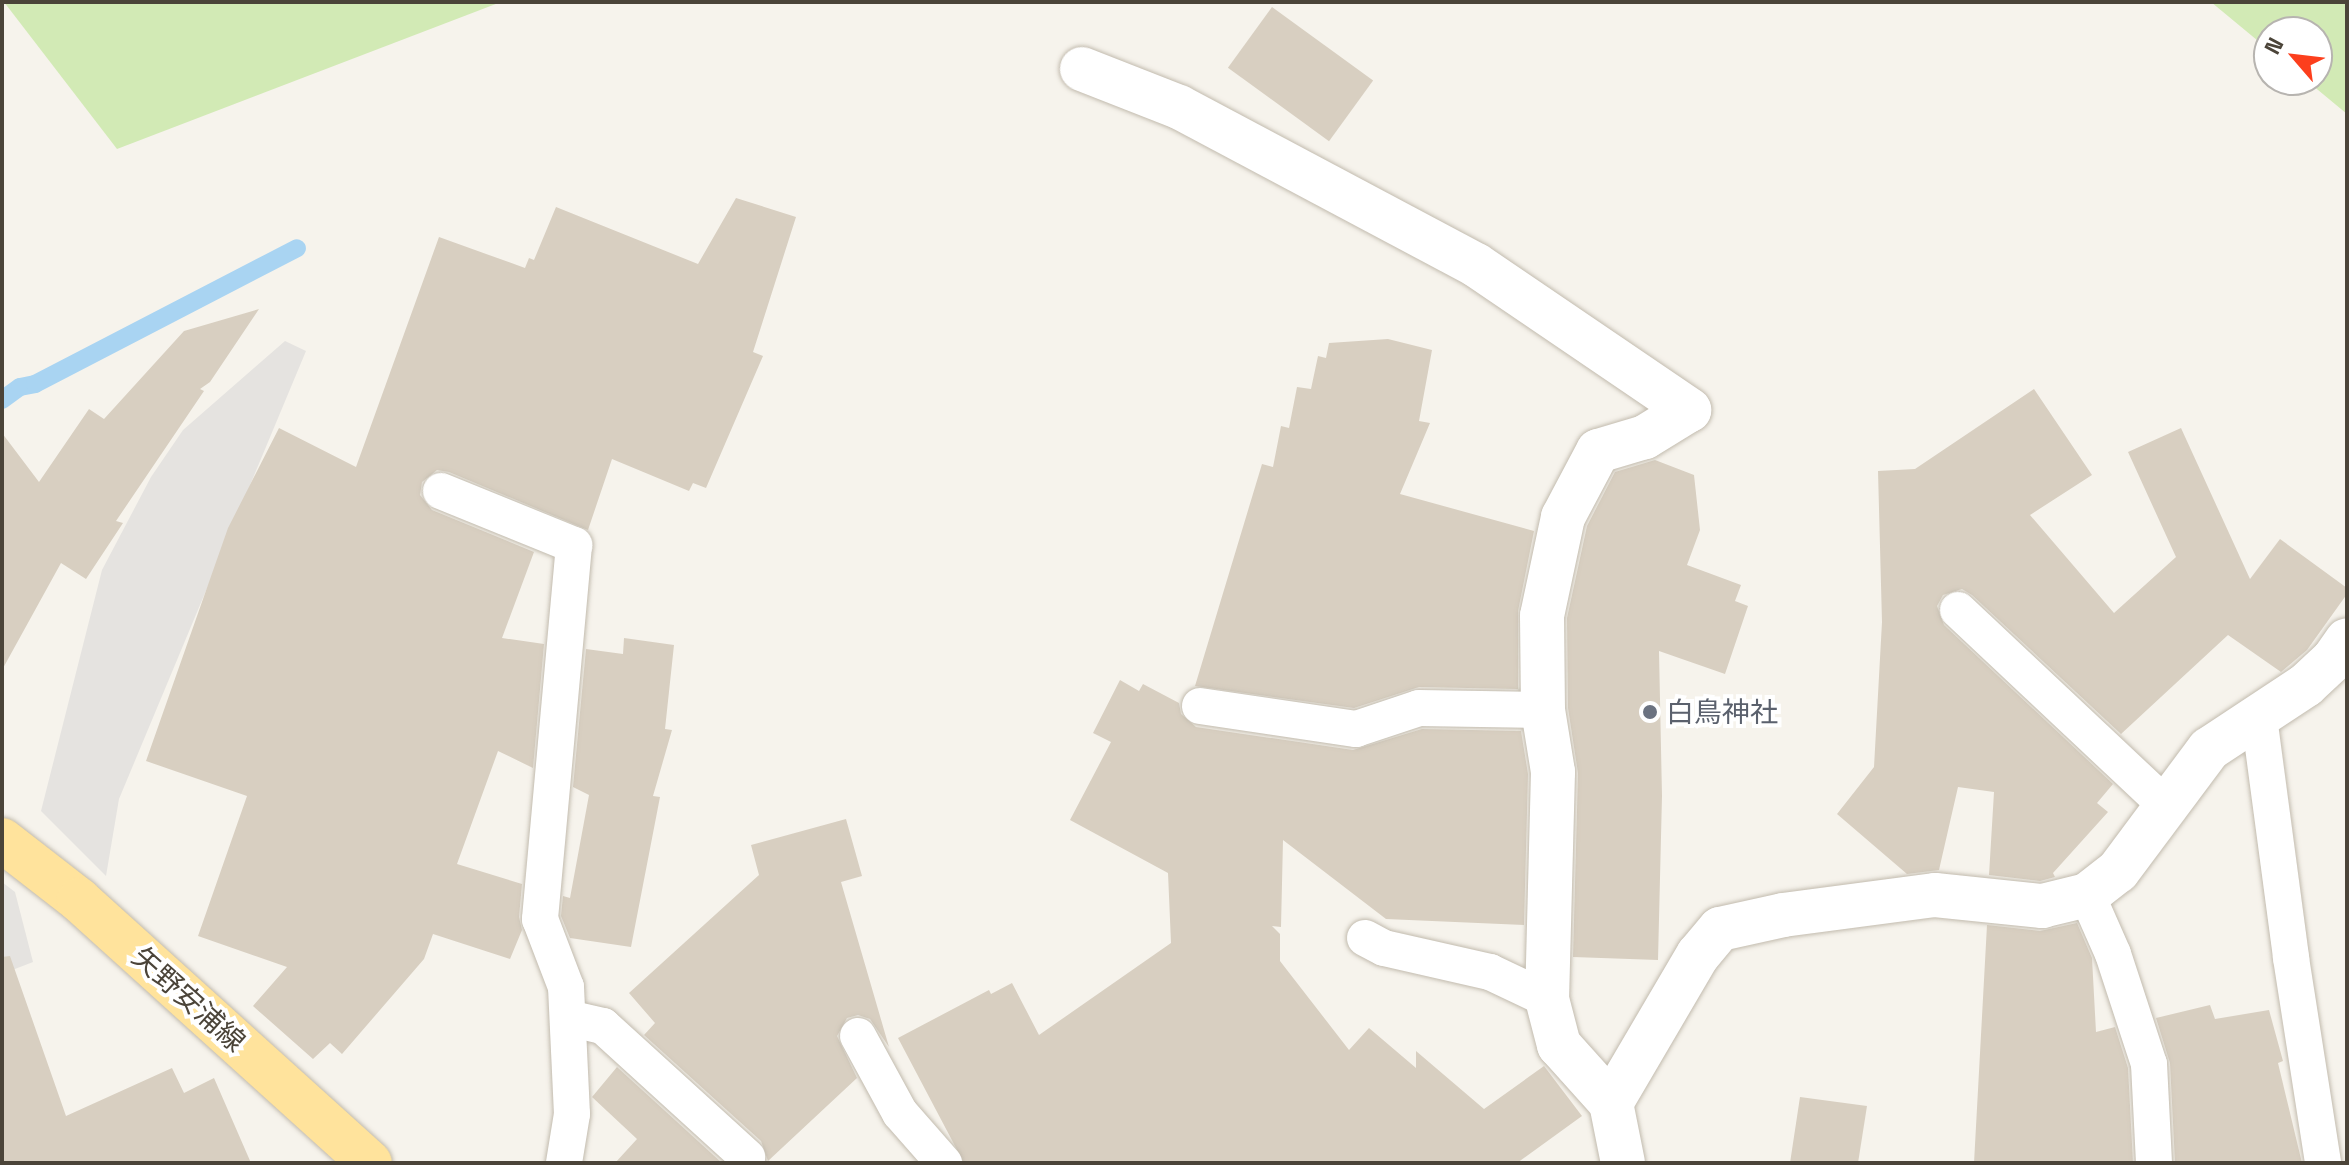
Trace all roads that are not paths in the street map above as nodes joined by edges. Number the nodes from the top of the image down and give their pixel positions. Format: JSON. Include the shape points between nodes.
{"nodes":[{"id":1,"x":1082,"y":69,"type":"dead end"},
{"id":2,"x":441,"y":491,"type":"dead end"},
{"id":3,"x":1958,"y":610,"type":"dead end"},
{"id":4,"x":2347,"y":640,"type":"edge"},
{"id":5,"x":1200,"y":706,"type":"dead end"},
{"id":6,"x":1543,"y":710,"type":"junction"},
{"id":7,"x":2259,"y":717,"type":"junction"},
{"id":8,"x":2167,"y":806,"type":"junction"},
{"id":9,"x":2,"y":840,"type":"edge"},
{"id":10,"x":2087,"y":895,"type":"junction"},
{"id":11,"x":1365,"y":938,"type":"dead end"},
{"id":12,"x":1547,"y":999,"type":"junction"},
{"id":13,"x":568,"y":1018,"type":"junction"},
{"id":14,"x":858,"y":1036,"type":"dead end"},
{"id":15,"x":1611,"y":1103,"type":"junction"},
{"id":16,"x":747,"y":1157,"type":"dead end"},
{"id":17,"x":370,"y":1163,"type":"edge"},
{"id":18,"x":564,"y":1163,"type":"edge"},
{"id":19,"x":944,"y":1163,"type":"edge"},
{"id":20,"x":1623,"y":1163,"type":"edge"},
{"id":21,"x":2154,"y":1163,"type":"edge"},
{"id":22,"x":2323,"y":1163,"type":"edge"}],
"edges":[{"from":1,"to":6,"type":"street","via":[[1179,107],[1476,265],[1689,410],[1645,437],[1598,451],[1563,517],[1542,616]]},
{"from":2,"to":13,"type":"lane","via":[[574,545],[540,919],[566,987]]},
{"from":3,"to":8,"type":"lane"},
{"from":4,"to":7,"type":"street","via":[[2306,685]]},
{"from":5,"to":6,"type":"lane","via":[[1356,729],[1419,708]]},
{"from":6,"to":12,"type":"street","via":[[1553,772]]},
{"from":7,"to":8,"type":"street","via":[[2209,749]]},
{"from":7,"to":22,"type":"lane"},
{"from":8,"to":10,"type":"street","via":[[2118,871]]},
{"from":9,"to":17,"type":"main road","name":"矢野安浦線","via":[[79,900]]},
{"from":10,"to":15,"type":"street","via":[[2042,906],[1935,895],[1720,929],[1698,955]]},
{"from":10,"to":21,"type":"lane","via":[[2113,954],[2149,1064]]},
{"from":11,"to":12,"type":"lane","via":[[1384,948],[1490,972]]},
{"from":12,"to":15,"type":"street","via":[[1559,1045]]},
{"from":13,"to":16,"type":"lane","via":[[603,1026]]},
{"from":13,"to":18,"type":"lane","via":[[572,1114]]},
{"from":14,"to":19,"type":"lane","via":[[900,1113]]},
{"from":15,"to":20,"type":"street"}]}
